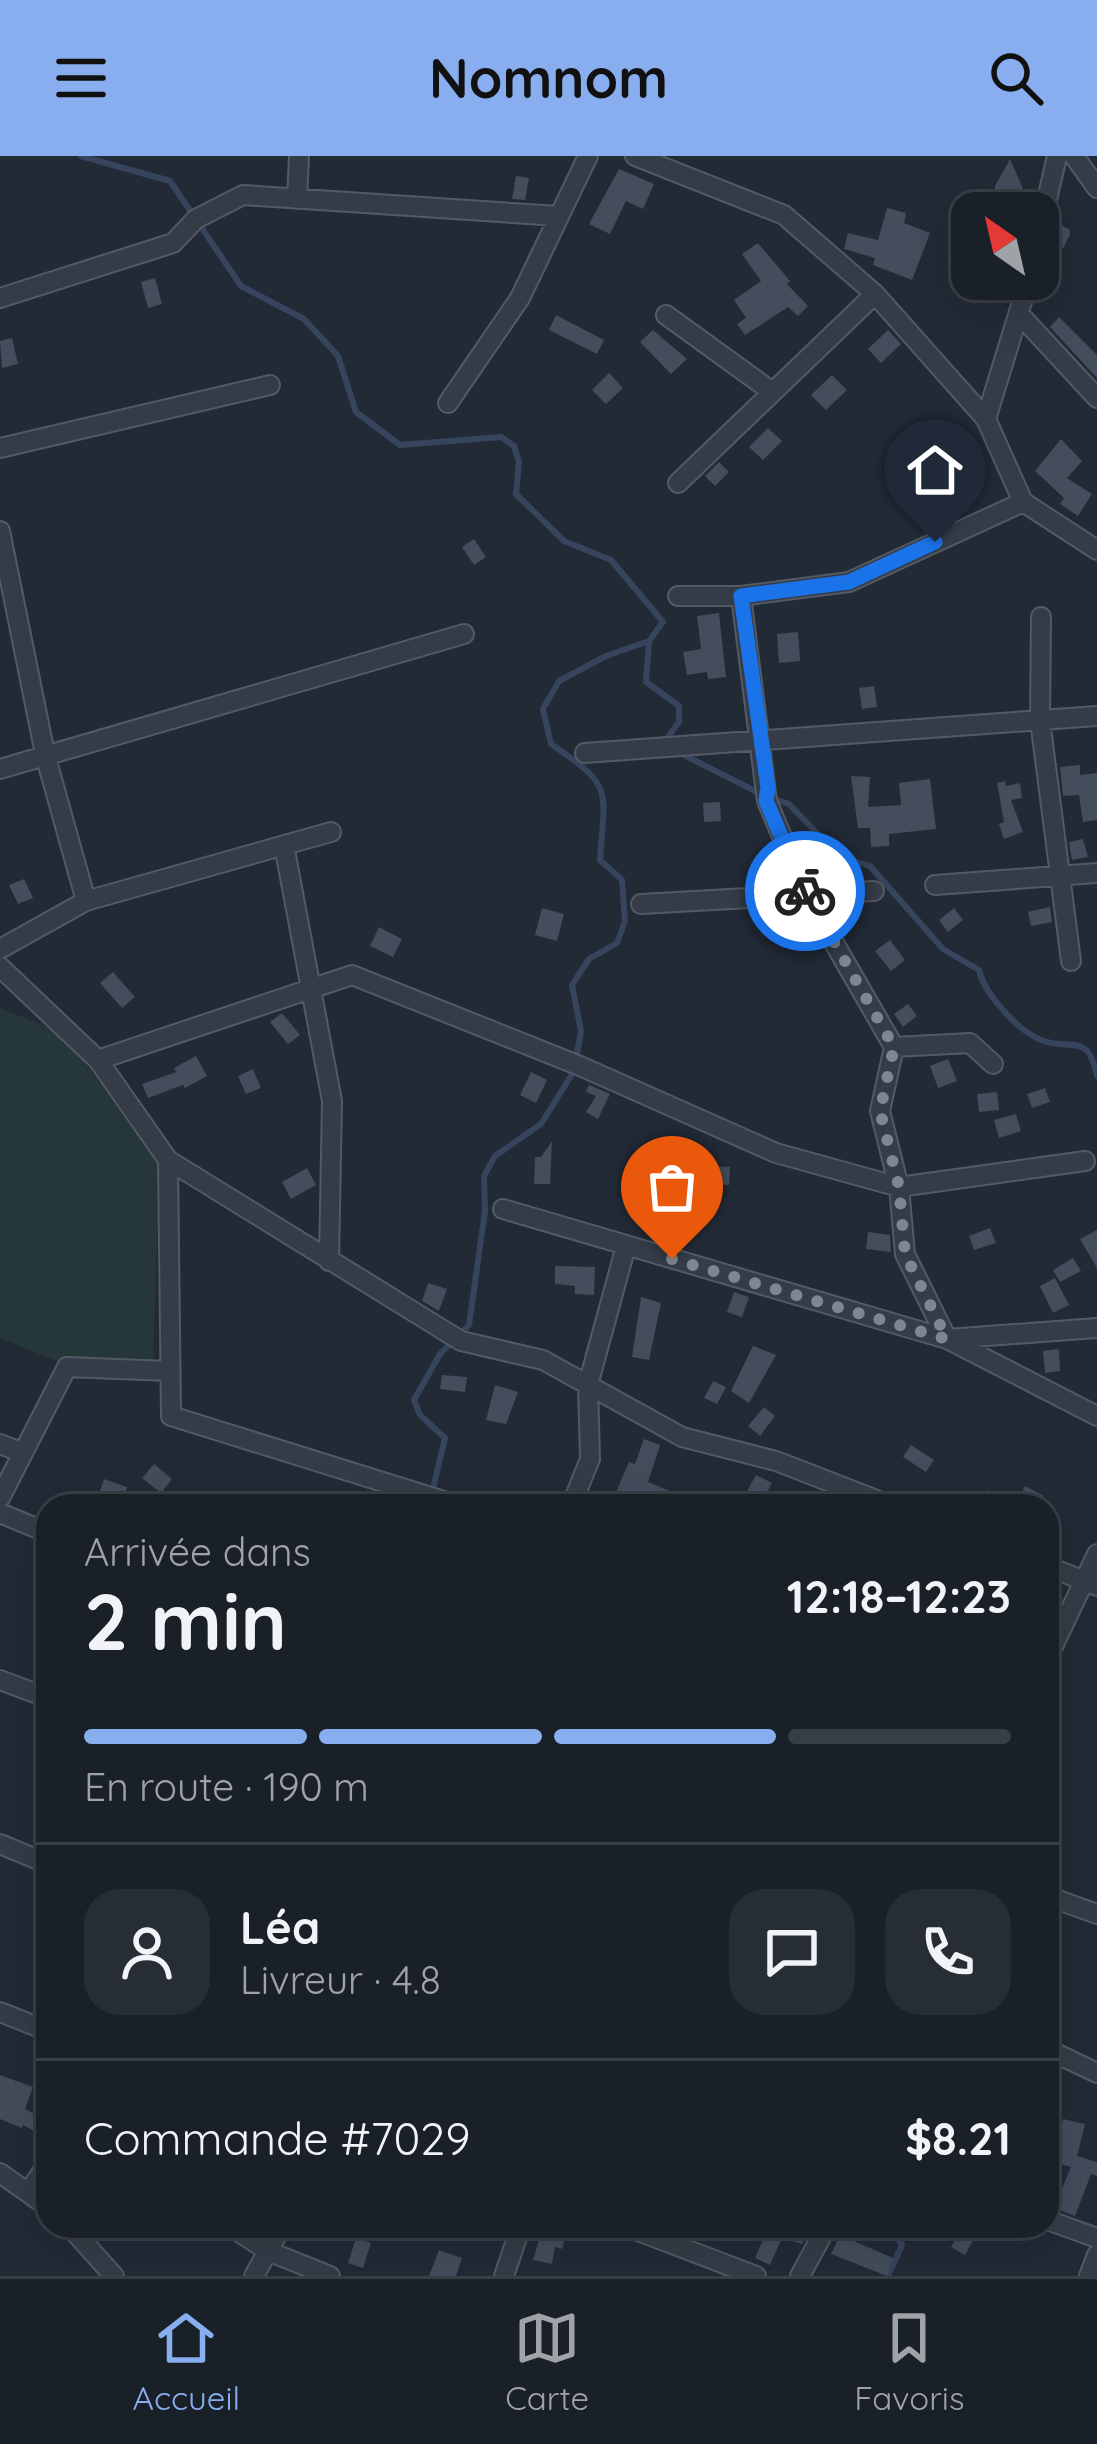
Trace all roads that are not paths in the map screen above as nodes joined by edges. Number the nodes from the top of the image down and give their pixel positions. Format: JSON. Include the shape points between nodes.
{"nodes":[{"id":1,"x":299,"y":156,"type":"edge"},
{"id":2,"x":588,"y":156,"type":"edge"},
{"id":3,"x":635,"y":156,"type":"edge"},
{"id":4,"x":1057,"y":156,"type":"edge"},
{"id":5,"x":1074,"y":156,"type":"edge"},
{"id":6,"x":1097,"y":188,"type":"edge"},
{"id":7,"x":1049,"y":192,"type":"edge"},
{"id":8,"x":297,"y":199,"type":"junction"},
{"id":9,"x":558,"y":216,"type":"junction"},
{"id":10,"x":875,"y":294,"type":"junction"},
{"id":11,"x":0,"y":298,"type":"edge"},
{"id":12,"x":1024,"y":300,"type":"edge"},
{"id":13,"x":666,"y":315,"type":"dead end"},
{"id":14,"x":1021,"y":316,"type":"junction"},
{"id":15,"x":270,"y":385,"type":"dead end"},
{"id":16,"x":771,"y":391,"type":"junction"},
{"id":17,"x":1097,"y":398,"type":"edge"},
{"id":18,"x":448,"y":403,"type":"dead end"},
{"id":19,"x":986,"y":419,"type":"junction"},
{"id":20,"x":0,"y":448,"type":"edge"},
{"id":21,"x":678,"y":483,"type":"dead end"},
{"id":22,"x":1022,"y":502,"type":"junction"},
{"id":23,"x":0,"y":531,"type":"edge"},
{"id":24,"x":1096,"y":545,"type":"edge"},
{"id":25,"x":679,"y":596,"type":"dead end"},
{"id":26,"x":741,"y":596,"type":"junction"},
{"id":27,"x":8,"y":612,"type":"edge"},
{"id":28,"x":1040,"y":617,"type":"dead end"},
{"id":29,"x":464,"y":634,"type":"dead end"},
{"id":30,"x":1097,"y":716,"type":"edge"},
{"id":31,"x":1040,"y":720,"type":"junction"},
{"id":32,"x":760,"y":738,"type":"junction"},
{"id":33,"x":585,"y":753,"type":"dead end"},
{"id":34,"x":45,"y":754,"type":"junction"},
{"id":35,"x":0,"y":769,"type":"edge"},
{"id":36,"x":331,"y":832,"type":"dead end"},
{"id":37,"x":284,"y":845,"type":"junction"},
{"id":38,"x":1097,"y":873,"type":"edge"},
{"id":39,"x":1058,"y":875,"type":"junction"},
{"id":40,"x":935,"y":885,"type":"dead end"},
{"id":41,"x":874,"y":891,"type":"dead end"},
{"id":42,"x":807,"y":896,"type":"junction"},
{"id":43,"x":86,"y":902,"type":"junction"},
{"id":44,"x":641,"y":904,"type":"dead end"},
{"id":45,"x":0,"y":949,"type":"edge"},
{"id":46,"x":1071,"y":961,"type":"dead end"},
{"id":47,"x":0,"y":967,"type":"edge"},
{"id":48,"x":314,"y":988,"type":"junction"},
{"id":49,"x":894,"y":1047,"type":"junction"},
{"id":50,"x":98,"y":1060,"type":"junction"},
{"id":51,"x":993,"y":1064,"type":"dead end"},
{"id":52,"x":168,"y":1160,"type":"junction"},
{"id":53,"x":1085,"y":1161,"type":"dead end"},
{"id":54,"x":899,"y":1187,"type":"junction"},
{"id":55,"x":503,"y":1209,"type":"dead end"},
{"id":56,"x":626,"y":1246,"type":"junction"},
{"id":57,"x":329,"y":1261,"type":"junction"},
{"id":58,"x":1097,"y":1328,"type":"edge"},
{"id":59,"x":947,"y":1339,"type":"junction"},
{"id":60,"x":170,"y":1371,"type":"junction"},
{"id":61,"x":588,"y":1384,"type":"junction"},
{"id":62,"x":1097,"y":1416,"type":"edge"},
{"id":63,"x":0,"y":1444,"type":"edge"},
{"id":64,"x":23,"y":1453,"type":"junction"},
{"id":65,"x":428,"y":1494,"type":"edge"},
{"id":66,"x":576,"y":1494,"type":"edge"},
{"id":67,"x":861,"y":1494,"type":"edge"},
{"id":68,"x":0,"y":1498,"type":"edge"},
{"id":69,"x":0,"y":1513,"type":"edge"},
{"id":70,"x":36,"y":1528,"type":"edge"},
{"id":71,"x":1097,"y":1554,"type":"edge"},
{"id":72,"x":1059,"y":1571,"type":"edge"},
{"id":73,"x":1091,"y":1583,"type":"edge"},
{"id":74,"x":1059,"y":1638,"type":"edge"},
{"id":75,"x":0,"y":1680,"type":"edge"},
{"id":76,"x":36,"y":1694,"type":"edge"},
{"id":77,"x":0,"y":1844,"type":"edge"},
{"id":78,"x":36,"y":1859,"type":"edge"},
{"id":79,"x":1059,"y":1900,"type":"edge"},
{"id":80,"x":1097,"y":1914,"type":"edge"},
{"id":81,"x":0,"y":2012,"type":"edge"},
{"id":82,"x":36,"y":2026,"type":"edge"},
{"id":83,"x":1059,"y":2055,"type":"edge"},
{"id":84,"x":1097,"y":2073,"type":"edge"},
{"id":85,"x":0,"y":2173,"type":"edge"},
{"id":86,"x":36,"y":2181,"type":"edge"},
{"id":87,"x":30,"y":2190,"type":"junction"},
{"id":88,"x":36,"y":2196,"type":"edge"},
{"id":89,"x":1059,"y":2224,"type":"edge"},
{"id":90,"x":80,"y":2238,"type":"edge"},
{"id":91,"x":247,"y":2238,"type":"edge"},
{"id":92,"x":276,"y":2238,"type":"edge"},
{"id":93,"x":516,"y":2238,"type":"edge"},
{"id":94,"x":657,"y":2238,"type":"edge"},
{"id":95,"x":821,"y":2238,"type":"edge"},
{"id":96,"x":1097,"y":2238,"type":"edge"},
{"id":97,"x":268,"y":2252,"type":"junction"},
{"id":98,"x":1097,"y":2255,"type":"edge"},
{"id":99,"x":114,"y":2276,"type":"edge"},
{"id":100,"x":254,"y":2276,"type":"edge"},
{"id":101,"x":331,"y":2276,"type":"edge"},
{"id":102,"x":504,"y":2276,"type":"edge"},
{"id":103,"x":757,"y":2276,"type":"edge"},
{"id":104,"x":800,"y":2276,"type":"edge"},
{"id":105,"x":1089,"y":2276,"type":"edge"}],
"edges":[{"from":1,"to":8,"type":"street"},
{"from":2,"to":9,"type":"street"},
{"from":3,"to":10,"type":"street","via":[[784,215]]},
{"from":4,"to":7,"type":"street"},
{"from":5,"to":6,"type":"street"},
{"from":8,"to":9,"type":"street"},
{"from":8,"to":11,"type":"street","via":[[243,195],[196,219],[173,243]]},
{"from":9,"to":18,"type":"street","via":[[520,298]]},
{"from":10,"to":16,"type":"street"},
{"from":10,"to":19,"type":"street"},
{"from":12,"to":14,"type":"street"},
{"from":13,"to":16,"type":"street"},
{"from":14,"to":17,"type":"street"},
{"from":14,"to":19,"type":"street"},
{"from":15,"to":20,"type":"street"},
{"from":16,"to":21,"type":"street"},
{"from":19,"to":22,"type":"street"},
{"from":22,"to":24,"type":"street"},
{"from":22,"to":26,"type":"street","via":[[849,582]]},
{"from":23,"to":27,"type":"street"},
{"from":25,"to":26,"type":"street"},
{"from":26,"to":32,"type":"street"},
{"from":27,"to":34,"type":"street"},
{"from":28,"to":31,"type":"street"},
{"from":29,"to":34,"type":"street"},
{"from":30,"to":31,"type":"street"},
{"from":31,"to":32,"type":"street"},
{"from":31,"to":39,"type":"street"},
{"from":32,"to":33,"type":"street"},
{"from":32,"to":42,"type":"street","via":[[767,794]]},
{"from":34,"to":35,"type":"street"},
{"from":34,"to":43,"type":"street"},
{"from":36,"to":37,"type":"street"},
{"from":37,"to":43,"type":"street"},
{"from":37,"to":48,"type":"street"},
{"from":38,"to":39,"type":"street"},
{"from":39,"to":40,"type":"street"},
{"from":39,"to":46,"type":"street"},
{"from":41,"to":42,"type":"street"},
{"from":42,"to":44,"type":"street"},
{"from":42,"to":49,"type":"street"},
{"from":43,"to":45,"type":"street"},
{"from":47,"to":50,"type":"street"},
{"from":48,"to":50,"type":"street"},
{"from":48,"to":54,"type":"street","via":[[352,975],[776,1153]]},
{"from":48,"to":57,"type":"street","via":[[332,1101]]},
{"from":49,"to":51,"type":"street","via":[[970,1043]]},
{"from":49,"to":54,"type":"street","via":[[880,1111]]},
{"from":50,"to":52,"type":"street"},
{"from":52,"to":57,"type":"street"},
{"from":52,"to":60,"type":"street"},
{"from":53,"to":54,"type":"street"},
{"from":54,"to":59,"type":"street","via":[[905,1254]]},
{"from":55,"to":56,"type":"street"},
{"from":56,"to":59,"type":"street"},
{"from":56,"to":61,"type":"street"},
{"from":57,"to":61,"type":"street","via":[[455,1339],[543,1360]]},
{"from":58,"to":59,"type":"street"},
{"from":59,"to":62,"type":"street"},
{"from":60,"to":64,"type":"street","via":[[67,1367]]},
{"from":60,"to":65,"type":"street","via":[[170,1416]]},
{"from":61,"to":66,"type":"street","via":[[590,1459]]},
{"from":61,"to":67,"type":"street","via":[[682,1436]]},
{"from":63,"to":64,"type":"street"},
{"from":64,"to":68,"type":"street"},
{"from":69,"to":70,"type":"street"},
{"from":71,"to":73,"type":"street"},
{"from":72,"to":73,"type":"street"},
{"from":73,"to":74,"type":"street"},
{"from":75,"to":76,"type":"street"},
{"from":77,"to":78,"type":"street"},
{"from":79,"to":80,"type":"street"},
{"from":81,"to":82,"type":"street"},
{"from":83,"to":84,"type":"street"},
{"from":85,"to":87,"type":"street"},
{"from":86,"to":87,"type":"street"},
{"from":87,"to":88,"type":"street"},
{"from":89,"to":96,"type":"street"},
{"from":90,"to":99,"type":"street"},
{"from":91,"to":97,"type":"street"},
{"from":92,"to":97,"type":"street"},
{"from":93,"to":102,"type":"street"},
{"from":94,"to":103,"type":"street"},
{"from":95,"to":104,"type":"street"},
{"from":97,"to":100,"type":"street"},
{"from":97,"to":101,"type":"street"},
{"from":98,"to":105,"type":"street"}]}
